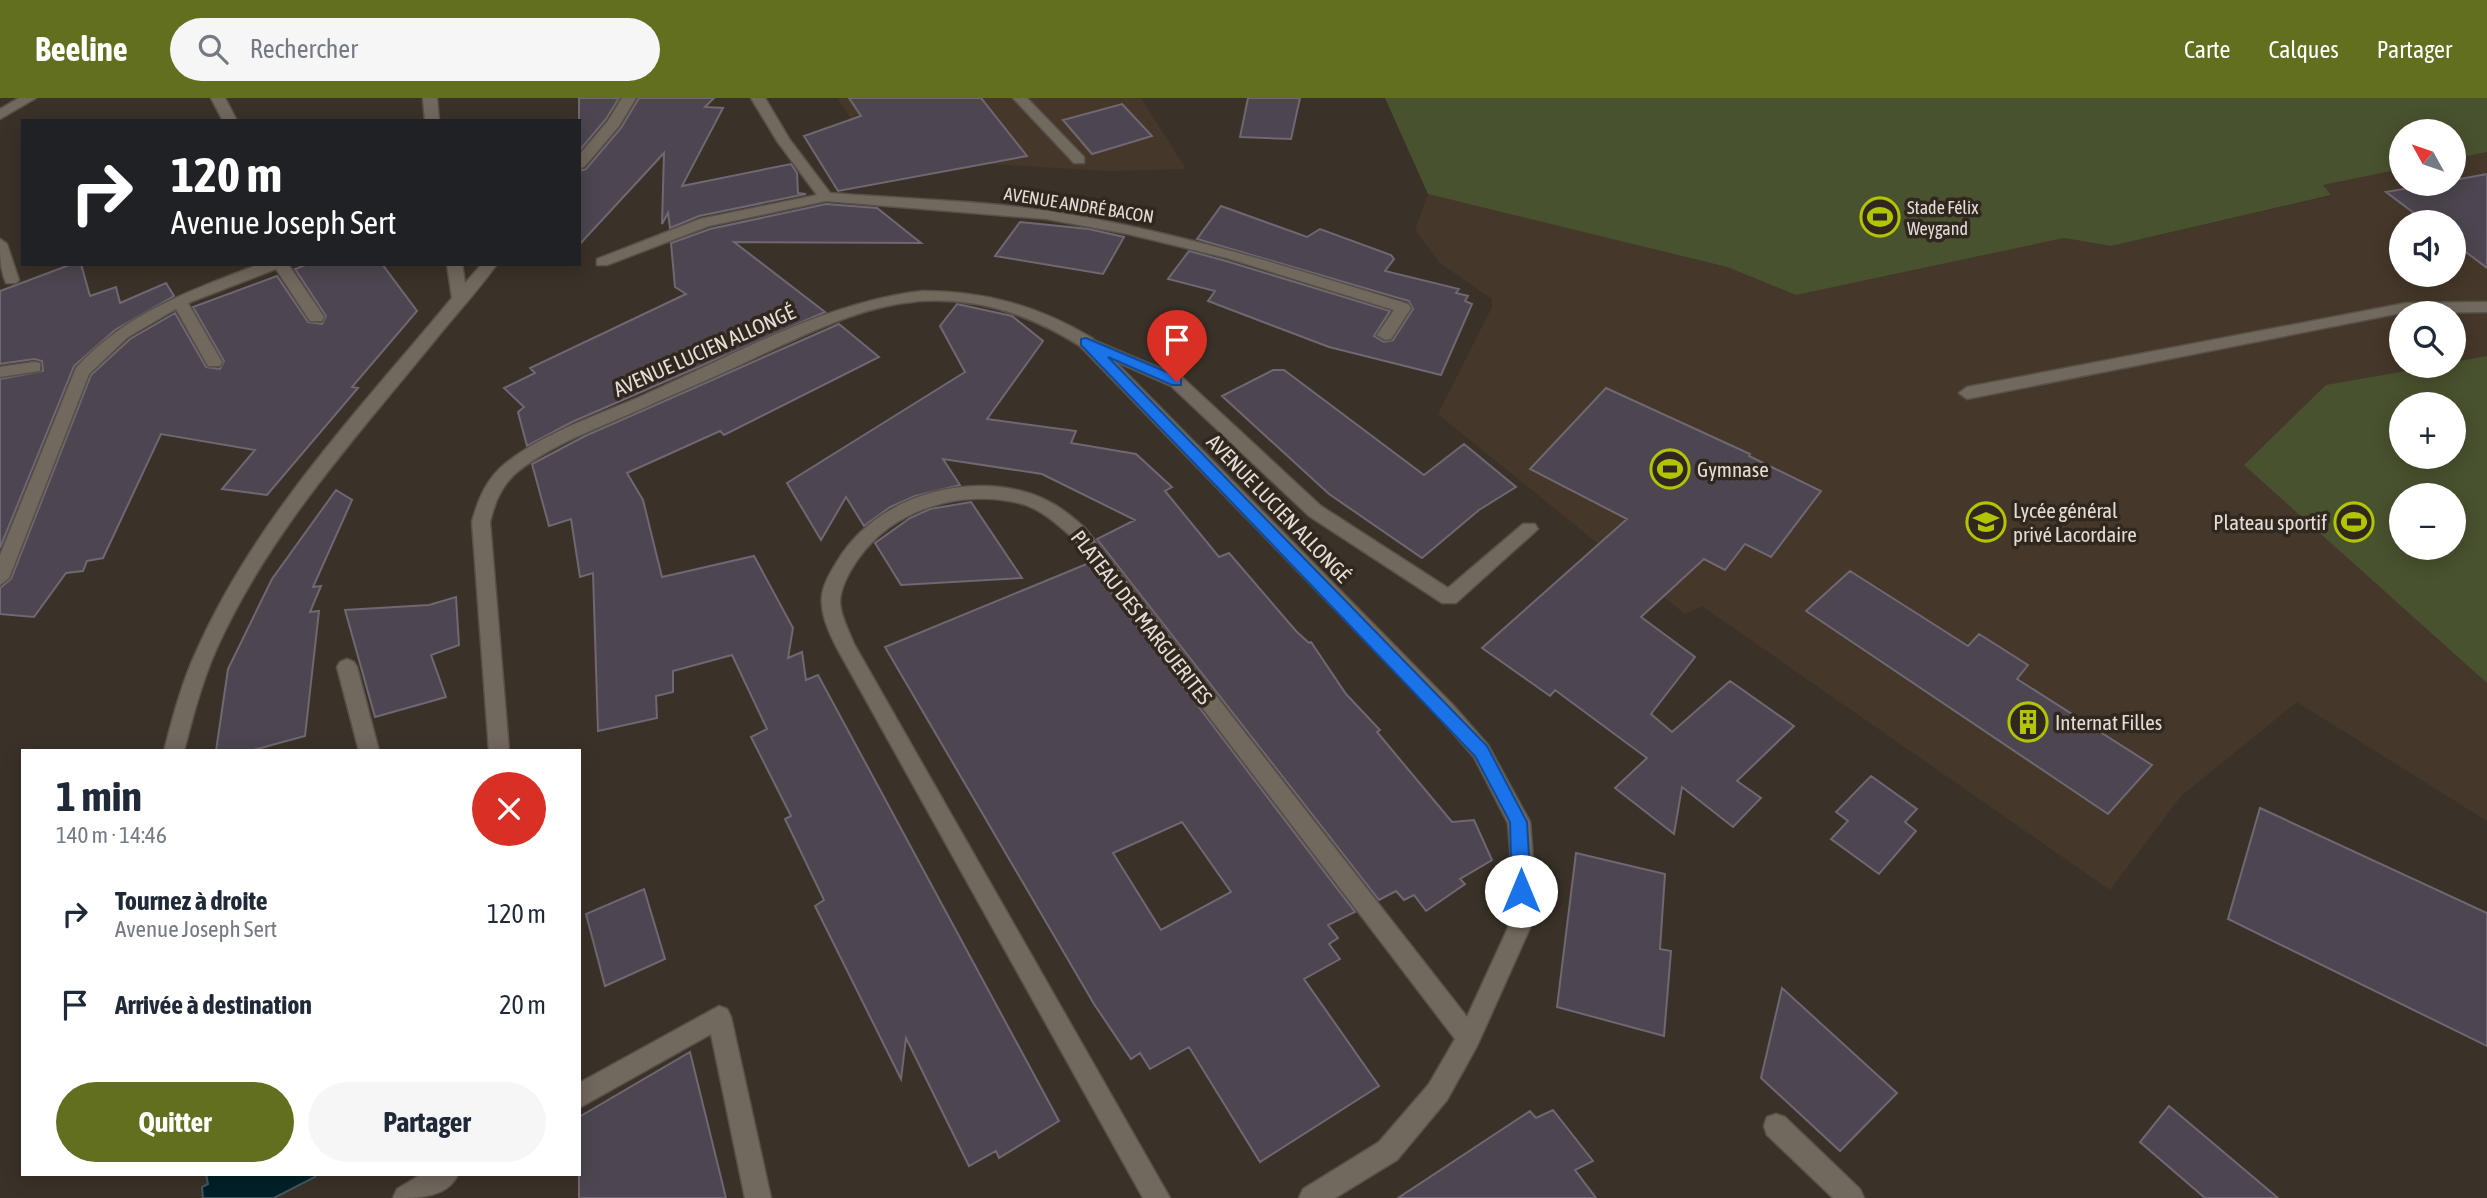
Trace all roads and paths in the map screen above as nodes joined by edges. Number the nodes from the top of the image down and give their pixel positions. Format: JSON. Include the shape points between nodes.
{"nodes":[{"id":1,"x":29,"y":98,"type":"edge"},
{"id":2,"x":218,"y":98,"type":"edge"},
{"id":3,"x":430,"y":98,"type":"edge"},
{"id":4,"x":629,"y":98,"type":"edge"},
{"id":5,"x":758,"y":98,"type":"edge"},
{"id":6,"x":1020,"y":98,"type":"edge"},
{"id":7,"x":0,"y":115,"type":"edge"},
{"id":8,"x":229,"y":119,"type":"edge"},
{"id":9,"x":432,"y":119,"type":"edge"},
{"id":10,"x":1079,"y":160,"type":"dead end"},
{"id":11,"x":581,"y":162,"type":"edge"},
{"id":12,"x":827,"y":197,"type":"junction"},
{"id":13,"x":0,"y":244,"type":"edge"},
{"id":14,"x":602,"y":262,"type":"dead end"},
{"id":15,"x":272,"y":266,"type":"edge"},
{"id":16,"x":278,"y":266,"type":"edge"},
{"id":17,"x":454,"y":266,"type":"edge"},
{"id":18,"x":488,"y":266,"type":"edge"},
{"id":19,"x":11,"y":280,"type":"dead end"},
{"id":20,"x":460,"y":298,"type":"junction"},
{"id":21,"x":179,"y":301,"type":"junction"},
{"id":22,"x":2487,"y":307,"type":"edge"},
{"id":23,"x":316,"y":317,"type":"dead end"},
{"id":24,"x":1385,"y":335,"type":"dead end"},
{"id":25,"x":1086,"y":342,"type":"junction"},
{"id":26,"x":214,"y":362,"type":"dead end"},
{"id":27,"x":34,"y":367,"type":"dead end"},
{"id":28,"x":0,"y":372,"type":"edge"},
{"id":29,"x":1967,"y":393,"type":"dead end"},
{"id":30,"x":1529,"y":529,"type":"dead end"},
{"id":31,"x":0,"y":578,"type":"edge"},
{"id":32,"x":347,"y":667,"type":"dead end"},
{"id":33,"x":175,"y":749,"type":"edge"},
{"id":34,"x":368,"y":749,"type":"edge"},
{"id":35,"x":499,"y":749,"type":"edge"},
{"id":36,"x":1469,"y":1038,"type":"junction"},
{"id":37,"x":581,"y":1095,"type":"edge"},
{"id":38,"x":1776,"y":1126,"type":"dead end"},
{"id":39,"x":443,"y":1176,"type":"edge"},
{"id":40,"x":406,"y":1198,"type":"edge"},
{"id":41,"x":758,"y":1198,"type":"edge"},
{"id":42,"x":1157,"y":1198,"type":"edge"},
{"id":43,"x":1312,"y":1198,"type":"edge"},
{"id":44,"x":1852,"y":1198,"type":"edge"}],
"edges":[{"from":1,"to":7,"type":"street"},
{"from":2,"to":8,"type":"street"},
{"from":3,"to":9,"type":"street"},
{"from":4,"to":11,"type":"street"},
{"from":5,"to":12,"type":"street","via":[[783,141]]},
{"from":6,"to":10,"type":"street"},
{"from":12,"to":14,"type":"street","via":[[705,222]]},
{"from":12,"to":24,"type":"street","name":"AVENUE ANDRÉ BACON","via":[[1046,215],[1231,254],[1403,308]]},
{"from":13,"to":19,"type":"street"},
{"from":15,"to":21,"type":"street"},
{"from":16,"to":23,"type":"street"},
{"from":17,"to":20,"type":"street"},
{"from":18,"to":20,"type":"street"},
{"from":20,"to":33,"type":"street","via":[[316,472],[243,577],[217,622]]},
{"from":21,"to":26,"type":"street"},
{"from":21,"to":31,"type":"street","via":[[122,333],[98,351],[82,372]]},
{"from":22,"to":29,"type":"street","via":[[2406,308]]},
{"from":25,"to":30,"type":"street","via":[[1177,382],[1315,511],[1449,598]]},
{"from":25,"to":35,"type":"street","name":"AVENUE LUCIEN ALLONGÉ","via":[[1054,320],[1008,303],[928,296],[862,306],[529,455],[492,486],[481,522]]},
{"from":25,"to":36,"type":"street","name":"AVENUE LUCIEN ALLONGÉ","via":[[1481,751],[1519,822],[1523,872],[1519,928]]},
{"from":27,"to":28,"type":"street"},
{"from":32,"to":34,"type":"street"},
{"from":36,"to":42,"type":"street","name":"PLATEAU DES MARGUERITES","via":[[1079,533],[1045,504],[1009,494],[954,494],[914,504],[855,546],[838,576],[831,604],[845,645]]},
{"from":36,"to":43,"type":"street","via":[[1438,1092],[1388,1150]]},
{"from":37,"to":41,"type":"street","via":[[719,1017]]},
{"from":38,"to":44,"type":"street"},
{"from":39,"to":40,"type":"street"}]}
